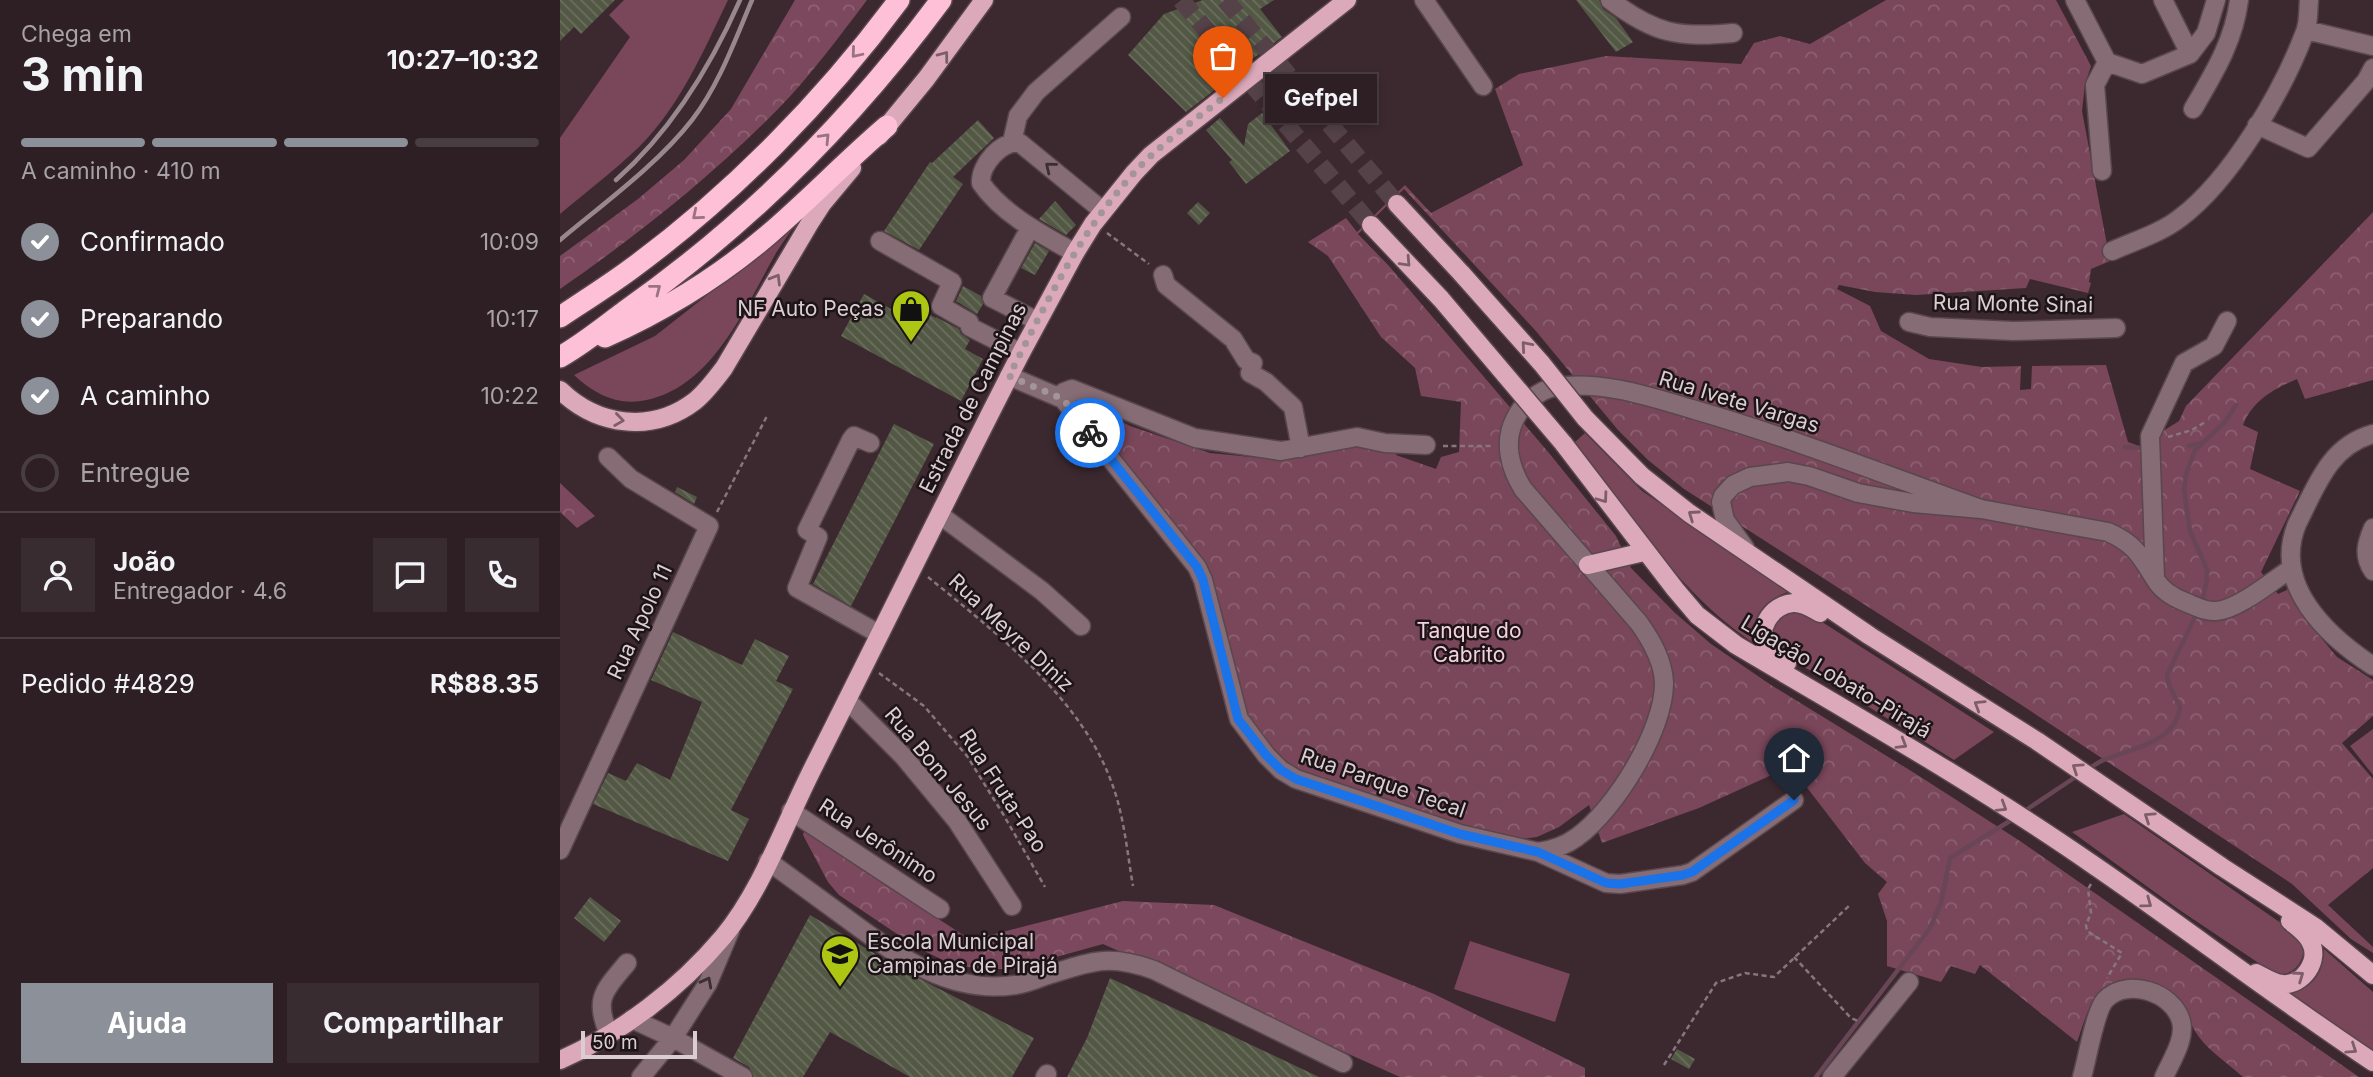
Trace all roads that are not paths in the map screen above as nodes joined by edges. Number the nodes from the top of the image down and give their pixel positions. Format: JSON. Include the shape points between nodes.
{"nodes":[{"id":1,"x":899,"y":0,"type":"edge"},
{"id":2,"x":941,"y":0,"type":"edge"},
{"id":3,"x":986,"y":0,"type":"edge"},
{"id":4,"x":1347,"y":0,"type":"edge"},
{"id":5,"x":1424,"y":0,"type":"edge"},
{"id":6,"x":1610,"y":0,"type":"edge"},
{"id":7,"x":2075,"y":0,"type":"edge"},
{"id":8,"x":2163,"y":0,"type":"edge"},
{"id":9,"x":2216,"y":0,"type":"edge"},
{"id":10,"x":2239,"y":0,"type":"edge"},
{"id":11,"x":2309,"y":0,"type":"edge"},
{"id":12,"x":1121,"y":17,"type":"dead end"},
{"id":13,"x":2306,"y":30,"type":"junction"},
{"id":14,"x":1734,"y":33,"type":"dead end"},
{"id":15,"x":2373,"y":46,"type":"edge"},
{"id":16,"x":2190,"y":54,"type":"junction"},
{"id":17,"x":2107,"y":62,"type":"junction"},
{"id":18,"x":2373,"y":68,"type":"edge"},
{"id":19,"x":1483,"y":86,"type":"dead end"},
{"id":20,"x":2193,"y":109,"type":"dead end"},
{"id":21,"x":2257,"y":125,"type":"junction"},
{"id":22,"x":887,"y":126,"type":"junction"},
{"id":23,"x":1012,"y":142,"type":"junction"},
{"id":24,"x":2102,"y":171,"type":"dead end"},
{"id":25,"x":1397,"y":204,"type":"tunnel mouth"},
{"id":26,"x":1103,"y":211,"type":"junction"},
{"id":27,"x":1371,"y":225,"type":"tunnel mouth"},
{"id":28,"x":1025,"y":237,"type":"dead end"},
{"id":29,"x":880,"y":241,"type":"dead end"},
{"id":30,"x":2112,"y":251,"type":"dead end"},
{"id":31,"x":1075,"y":253,"type":"junction"},
{"id":32,"x":1163,"y":275,"type":"road end"},
{"id":33,"x":560,"y":317,"type":"edge"},
{"id":34,"x":1037,"y":321,"type":"junction"},
{"id":35,"x":2227,"y":321,"type":"dead end"},
{"id":36,"x":1909,"y":322,"type":"dead end"},
{"id":37,"x":2116,"y":328,"type":"dead end"},
{"id":38,"x":1021,"y":353,"type":"junction"},
{"id":39,"x":562,"y":356,"type":"edge"},
{"id":40,"x":1009,"y":376,"type":"junction"},
{"id":41,"x":560,"y":390,"type":"edge"},
{"id":42,"x":1063,"y":399,"type":"junction"},
{"id":43,"x":2373,"y":435,"type":"edge"},
{"id":44,"x":870,"y":443,"type":"dead end"},
{"id":45,"x":1426,"y":445,"type":"road end"},
{"id":46,"x":1301,"y":448,"type":"junction"},
{"id":47,"x":608,"y":457,"type":"dead end"},
{"id":48,"x":1981,"y":509,"type":"junction"},
{"id":49,"x":940,"y":514,"type":"junction"},
{"id":50,"x":2373,"y":528,"type":"edge"},
{"id":51,"x":1644,"y":552,"type":"junction"},
{"id":52,"x":1752,"y":557,"type":"junction"},
{"id":53,"x":1588,"y":565,"type":"junction"},
{"id":54,"x":2292,"y":568,"type":"junction"},
{"id":55,"x":2373,"y":571,"type":"edge"},
{"id":56,"x":2155,"y":579,"type":"junction"},
{"id":57,"x":1082,"y":626,"type":"dead end"},
{"id":58,"x":880,"y":634,"type":"junction"},
{"id":59,"x":1870,"y":636,"type":"junction"},
{"id":60,"x":2373,"y":666,"type":"edge"},
{"id":61,"x":847,"y":701,"type":"junction"},
{"id":62,"x":1860,"y":719,"type":"junction"},
{"id":63,"x":1794,"y":800,"type":"dead end"},
{"id":64,"x":791,"y":811,"type":"junction"},
{"id":65,"x":560,"y":850,"type":"edge"},
{"id":66,"x":1538,"y":852,"type":"junction"},
{"id":67,"x":768,"y":861,"type":"junction"},
{"id":68,"x":2222,"y":867,"type":"junction"},
{"id":69,"x":1012,"y":906,"type":"dead end"},
{"id":70,"x":940,"y":908,"type":"dead end"},
{"id":71,"x":734,"y":922,"type":"junction"},
{"id":72,"x":2216,"y":954,"type":"junction"},
{"id":73,"x":627,"y":963,"type":"dead end"},
{"id":74,"x":2373,"y":975,"type":"edge"},
{"id":75,"x":1909,"y":982,"type":"dead end"},
{"id":76,"x":632,"y":1019,"type":"junction"},
{"id":77,"x":609,"y":1034,"type":"junction"},
{"id":78,"x":673,"y":1038,"type":"junction"},
{"id":79,"x":560,"y":1060,"type":"edge"},
{"id":80,"x":2373,"y":1062,"type":"edge"},
{"id":81,"x":1343,"y":1063,"type":"dead end"},
{"id":82,"x":2079,"y":1075,"type":"edge"},
{"id":83,"x":642,"y":1077,"type":"edge"},
{"id":84,"x":743,"y":1077,"type":"edge"},
{"id":85,"x":1832,"y":1077,"type":"edge"},
{"id":86,"x":2164,"y":1077,"type":"edge"}],
"edges":[{"from":1,"to":33,"type":"highway","one_way":true,"via":[[771,148],[632,268]]},
{"from":39,"to":2,"type":"highway","one_way":true,"via":[[651,293],[793,171],[858,104]]},
{"from":22,"to":3,"type":"main road","one_way":true},
{"from":4,"to":26,"type":"main road","name":"Estrada de Campinas","via":[[1151,156]]},
{"from":5,"to":19,"type":"street"},
{"from":6,"to":14,"type":"street","via":[[1666,33]]},
{"from":7,"to":17,"type":"street"},
{"from":8,"to":16,"type":"street"},
{"from":9,"to":16,"type":"street","via":[[2206,33]]},
{"from":10,"to":20,"type":"street","via":[[2225,53]]},
{"from":11,"to":13,"type":"street"},
{"from":12,"to":23,"type":"street","via":[[1036,92],[1018,116]]},
{"from":13,"to":15,"type":"street"},
{"from":13,"to":21,"type":"street"},
{"from":16,"to":17,"type":"street","via":[[2142,74]]},
{"from":17,"to":24,"type":"street","via":[[2095,85]]},
{"from":18,"to":21,"type":"street","via":[[2308,148]]},
{"from":21,"to":30,"type":"street","via":[[2222,178],[2178,220]]},
{"from":22,"to":39,"type":"highway","via":[[737,260],[634,324]]},
{"from":41,"to":22,"type":"main road","one_way":true,"via":[[598,416],[627,422],[668,416],[695,401],[724,368],[822,204]]},
{"from":26,"to":23,"type":"street","one_way":true,"via":[[1027,148]]},
{"from":23,"to":31,"type":"street","via":[[983,166],[981,183],[1028,226]]},
{"from":52,"to":25,"type":"main road","one_way":true,"bridge":true,"via":[[1642,476],[1585,418]]},
{"from":26,"to":31,"type":"main road","name":"Estrada de Campinas"},
{"from":27,"to":51,"type":"main road","name":"Ligação Lobato-Pirajá","one_way":true,"bridge":true,"via":[[1441,299],[1563,443]]},
{"from":28,"to":34,"type":"street","via":[[992,298]]},
{"from":29,"to":38,"type":"street","via":[[952,282],[941,306]]},
{"from":31,"to":34,"type":"main road","name":"Estrada de Campinas"},
{"from":32,"to":46,"type":"street","via":[[1166,285],[1233,339],[1246,360],[1254,363],[1250,373],[1293,407]]},
{"from":34,"to":38,"type":"main road","name":"Estrada de Campinas"},
{"from":35,"to":56,"type":"street","via":[[2214,346],[2184,363],[2152,429]]},
{"from":36,"to":37,"type":"street","name":"Rua Monte Sinai","via":[[2013,331]]},
{"from":38,"to":40,"type":"main road","name":"Estrada de Campinas"},
{"from":40,"to":42,"type":"street","name":"Rua Parque Tecal"},
{"from":40,"to":49,"type":"main road","name":"Estrada de Campinas"},
{"from":42,"to":46,"type":"street","name":"Rua Parque Tecal","via":[[1064,392],[1072,389],[1192,437],[1281,451]]},
{"from":42,"to":66,"type":"street","name":"Rua Parque Tecal","via":[[1197,567],[1238,719],[1281,770],[1460,834]]},
{"from":43,"to":54,"type":"street","via":[[2351,442],[2331,460],[2293,534]]},
{"from":44,"to":58,"type":"street","via":[[854,436],[851,440],[807,530],[818,537],[797,587]]},
{"from":45,"to":46,"type":"street","via":[[1357,437]]},
{"from":47,"to":65,"type":"street","name":"Rua Apolo 11","via":[[631,479],[709,526]]},
{"from":48,"to":52,"type":"street","name":"Rua Ivete Vargas","via":[[1858,493],[1799,473],[1750,477],[1732,485],[1721,502],[1729,528]]},
{"from":48,"to":53,"type":"street","name":"Rua Ivete Vargas","via":[[1754,428],[1661,401],[1598,386],[1553,388],[1536,395],[1515,418],[1510,431],[1511,465],[1523,489]]},
{"from":48,"to":56,"type":"street","name":"Rua Ivete Vargas","via":[[2108,532],[2136,548]]},
{"from":49,"to":57,"type":"street"},
{"from":49,"to":58,"type":"main road","name":"Estrada de Campinas"},
{"from":50,"to":55,"type":"street","via":[[2365,545]]},
{"from":51,"to":53,"type":"main road"},
{"from":51,"to":62,"type":"main road","name":"Ligação Lobato-Pirajá","via":[[1697,615],[1737,645]]},
{"from":52,"to":59,"type":"main road"},
{"from":53,"to":66,"type":"street","via":[[1652,642],[1664,681],[1661,702],[1646,744],[1609,807],[1573,839]]},
{"from":54,"to":56,"type":"street","via":[[2219,611],[2174,598]]},
{"from":54,"to":60,"type":"street","via":[[2304,599],[2320,622]]},
{"from":58,"to":61,"type":"main road","name":"Estrada de Campinas"},
{"from":59,"to":62,"type":"main road","via":[[1795,603],[1777,608],[1763,630],[1770,651]]},
{"from":68,"to":59,"type":"main road","one_way":true,"via":[[2037,741]]},
{"from":61,"to":64,"type":"main road","name":"Estrada de Campinas"},
{"from":61,"to":69,"type":"street","name":"Rua Bom Jesus","via":[[904,757],[957,821]]},
{"from":62,"to":72,"type":"main road","name":"Ligação Lobato-Pirajá","one_way":true,"via":[[2091,863]]},
{"from":63,"to":66,"type":"street","name":"Rua Parque Tecal","via":[[1683,875],[1606,883]]},
{"from":64,"to":67,"type":"main road","name":"Estrada de Campinas"},
{"from":64,"to":70,"type":"street","name":"Rua Jerônimo"},
{"from":67,"to":71,"type":"main road","name":"Estrada de Campinas","via":[[750,901]]},
{"from":67,"to":81,"type":"street","via":[[886,947],[960,984],[987,988],[1017,985],[1098,960],[1124,961],[1154,970]]},
{"from":72,"to":68,"type":"main road","one_way":true,"via":[[2284,984],[2304,976],[2314,950],[2302,931]]},
{"from":68,"to":74,"type":"main road","via":[[2315,927]]},
{"from":71,"to":76,"type":"main road","name":"Estrada de Campinas","via":[[701,962]]},
{"from":78,"to":71,"type":"street","one_way":true,"via":[[708,983]]},
{"from":72,"to":80,"type":"main road","name":"Ligação Lobato-Pirajá","one_way":true},
{"from":73,"to":77,"type":"street","via":[[607,988],[600,1006]]},
{"from":75,"to":85,"type":"street"},
{"from":76,"to":77,"type":"main road","name":"Estrada de Campinas"},
{"from":76,"to":78,"type":"street"},
{"from":77,"to":79,"type":"main road","name":"Estrada de Campinas"},
{"from":78,"to":83,"type":"street"},
{"from":78,"to":84,"type":"street"},
{"from":82,"to":86,"type":"street","via":[[2106,999],[2124,990],[2140,989],[2164,998],[2181,1023]]}]}
